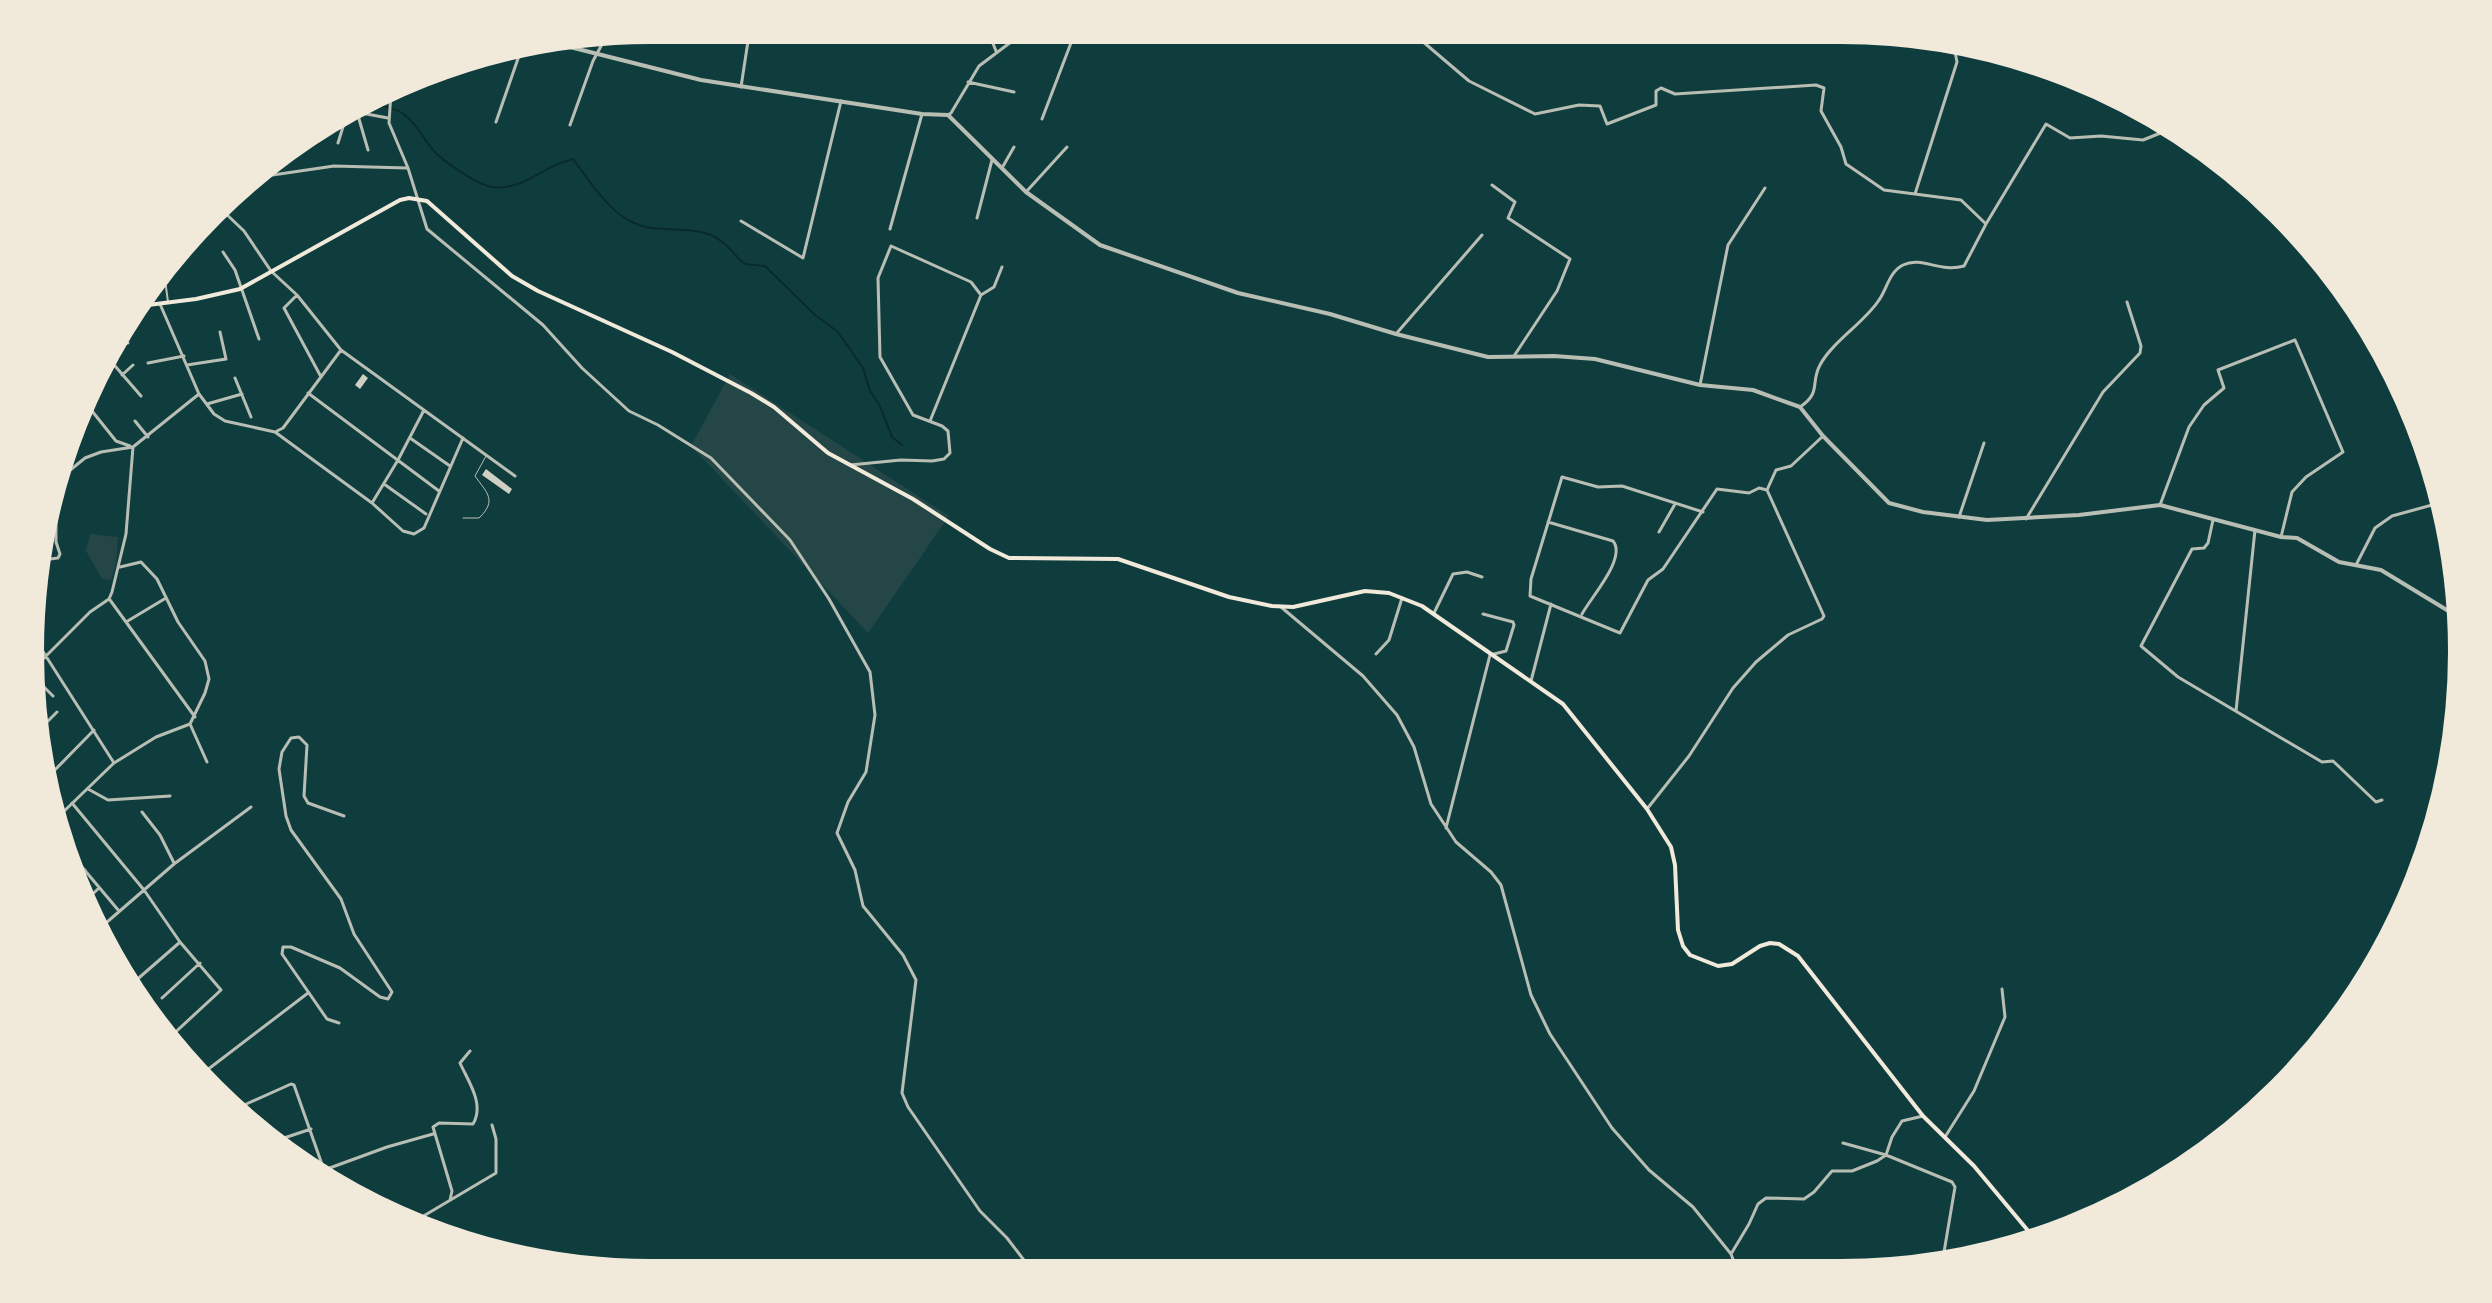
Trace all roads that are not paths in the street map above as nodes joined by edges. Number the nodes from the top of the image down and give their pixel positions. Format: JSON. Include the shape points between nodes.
{"nodes":[{"id":1,"x":748,"y":42,"type":"edge"},
{"id":2,"x":992,"y":42,"type":"edge"},
{"id":3,"x":1013,"y":42,"type":"edge"},
{"id":4,"x":1071,"y":42,"type":"edge"},
{"id":5,"x":1423,"y":42,"type":"edge"},
{"id":6,"x":603,"y":44,"type":"edge"},
{"id":7,"x":569,"y":47,"type":"edge"},
{"id":8,"x":996,"y":51,"type":"junction"},
{"id":9,"x":1955,"y":53,"type":"edge"},
{"id":10,"x":598,"y":56,"type":"junction"},
{"id":11,"x":518,"y":57,"type":"edge"},
{"id":12,"x":968,"y":82,"type":"junction"},
{"id":13,"x":741,"y":87,"type":"junction"},
{"id":14,"x":1014,"y":92,"type":"dead end"},
{"id":15,"x":391,"y":101,"type":"edge"},
{"id":16,"x":841,"y":101,"type":"junction"},
{"id":17,"x":366,"y":114,"type":"edge"},
{"id":18,"x":922,"y":114,"type":"junction"},
{"id":19,"x":948,"y":115,"type":"junction"},
{"id":20,"x":358,"y":118,"type":"edge"},
{"id":21,"x":389,"y":118,"type":"junction"},
{"id":22,"x":1042,"y":119,"type":"dead end"},
{"id":23,"x":496,"y":122,"type":"dead end"},
{"id":24,"x":570,"y":125,"type":"dead end"},
{"id":25,"x":343,"y":126,"type":"edge"},
{"id":26,"x":2160,"y":133,"type":"edge"},
{"id":27,"x":338,"y":143,"type":"dead end"},
{"id":28,"x":1014,"y":147,"type":"dead end"},
{"id":29,"x":1067,"y":147,"type":"dead end"},
{"id":30,"x":368,"y":150,"type":"dead end"},
{"id":31,"x":992,"y":160,"type":"junction"},
{"id":32,"x":408,"y":168,"type":"junction"},
{"id":33,"x":1002,"y":169,"type":"junction"},
{"id":34,"x":271,"y":175,"type":"edge"},
{"id":35,"x":1492,"y":185,"type":"dead end"},
{"id":36,"x":1765,"y":188,"type":"dead end"},
{"id":37,"x":1026,"y":192,"type":"junction"},
{"id":38,"x":1915,"y":194,"type":"junction"},
{"id":39,"x":419,"y":198,"type":"junction"},
{"id":40,"x":227,"y":215,"type":"edge"},
{"id":41,"x":977,"y":218,"type":"dead end"},
{"id":42,"x":741,"y":221,"type":"dead end"},
{"id":43,"x":1986,"y":224,"type":"junction"},
{"id":44,"x":890,"y":229,"type":"dead end"},
{"id":45,"x":1482,"y":235,"type":"dead end"},
{"id":46,"x":223,"y":252,"type":"dead end"},
{"id":47,"x":1002,"y":267,"type":"dead end"},
{"id":48,"x":271,"y":271,"type":"junction"},
{"id":49,"x":165,"y":284,"type":"edge"},
{"id":50,"x":240,"y":289,"type":"junction"},
{"id":51,"x":297,"y":295,"type":"junction"},
{"id":52,"x":981,"y":295,"type":"junction"},
{"id":53,"x":2127,"y":302,"type":"dead end"},
{"id":54,"x":168,"y":303,"type":"junction"},
{"id":55,"x":160,"y":304,"type":"junction"},
{"id":56,"x":151,"y":305,"type":"edge"},
{"id":57,"x":220,"y":332,"type":"dead end"},
{"id":58,"x":1396,"y":334,"type":"junction"},
{"id":59,"x":259,"y":339,"type":"dead end"},
{"id":60,"x":341,"y":350,"type":"junction"},
{"id":61,"x":184,"y":356,"type":"junction"},
{"id":62,"x":1514,"y":356,"type":"junction"},
{"id":63,"x":148,"y":363,"type":"dead end"},
{"id":64,"x":114,"y":365,"type":"edge"},
{"id":65,"x":133,"y":365,"type":"dead end"},
{"id":66,"x":187,"y":365,"type":"junction"},
{"id":67,"x":122,"y":375,"type":"junction"},
{"id":68,"x":320,"y":375,"type":"junction"},
{"id":69,"x":235,"y":378,"type":"dead end"},
{"id":70,"x":1700,"y":385,"type":"junction"},
{"id":71,"x":308,"y":393,"type":"junction"},
{"id":72,"x":199,"y":394,"type":"junction"},
{"id":73,"x":242,"y":394,"type":"junction"},
{"id":74,"x":141,"y":396,"type":"dead end"},
{"id":75,"x":207,"y":404,"type":"junction"},
{"id":76,"x":1800,"y":407,"type":"junction"},
{"id":77,"x":92,"y":410,"type":"edge"},
{"id":78,"x":424,"y":410,"type":"junction"},
{"id":79,"x":251,"y":417,"type":"dead end"},
{"id":80,"x":135,"y":421,"type":"dead end"},
{"id":81,"x":930,"y":423,"type":"junction"},
{"id":82,"x":275,"y":432,"type":"junction"},
{"id":83,"x":1823,"y":435,"type":"junction"},
{"id":84,"x":148,"y":437,"type":"junction"},
{"id":85,"x":410,"y":438,"type":"junction"},
{"id":86,"x":463,"y":438,"type":"junction"},
{"id":87,"x":1984,"y":443,"type":"dead end"},
{"id":88,"x":133,"y":447,"type":"junction"},
{"id":89,"x":486,"y":455,"type":"junction"},
{"id":90,"x":398,"y":460,"type":"junction"},
{"id":91,"x":850,"y":465,"type":"junction"},
{"id":92,"x":450,"y":466,"type":"junction"},
{"id":93,"x":70,"y":470,"type":"edge"},
{"id":94,"x":515,"y":476,"type":"dead end"},
{"id":95,"x":384,"y":484,"type":"junction"},
{"id":96,"x":1767,"y":490,"type":"junction"},
{"id":97,"x":439,"y":491,"type":"junction"},
{"id":98,"x":372,"y":503,"type":"junction"},
{"id":99,"x":1676,"y":503,"type":"junction"},
{"id":100,"x":2160,"y":505,"type":"junction"},
{"id":101,"x":2432,"y":505,"type":"edge"},
{"id":102,"x":1703,"y":512,"type":"junction"},
{"id":103,"x":428,"y":515,"type":"junction"},
{"id":104,"x":1959,"y":517,"type":"junction"},
{"id":105,"x":463,"y":518,"type":"dead end"},
{"id":106,"x":2026,"y":519,"type":"junction"},
{"id":107,"x":2214,"y":519,"type":"junction"},
{"id":108,"x":1548,"y":522,"type":"junction"},
{"id":109,"x":56,"y":524,"type":"edge"},
{"id":110,"x":2255,"y":530,"type":"junction"},
{"id":111,"x":1659,"y":532,"type":"dead end"},
{"id":112,"x":2281,"y":537,"type":"junction"},
{"id":113,"x":49,"y":561,"type":"edge"},
{"id":114,"x":2356,"y":565,"type":"junction"},
{"id":115,"x":120,"y":567,"type":"junction"},
{"id":116,"x":1482,"y":577,"type":"dead end"},
{"id":117,"x":166,"y":598,"type":"junction"},
{"id":118,"x":1402,"y":598,"type":"junction"},
{"id":119,"x":109,"y":599,"type":"junction"},
{"id":120,"x":1551,"y":604,"type":"junction"},
{"id":121,"x":1279,"y":606,"type":"junction"},
{"id":122,"x":2449,"y":611,"type":"edge"},
{"id":123,"x":1434,"y":613,"type":"junction"},
{"id":124,"x":1483,"y":614,"type":"dead end"},
{"id":125,"x":1581,"y":615,"type":"junction"},
{"id":126,"x":126,"y":622,"type":"junction"},
{"id":127,"x":42,"y":650,"type":"edge"},
{"id":128,"x":1376,"y":654,"type":"dead end"},
{"id":129,"x":45,"y":655,"type":"junction"},
{"id":130,"x":1490,"y":655,"type":"junction"},
{"id":131,"x":42,"y":658,"type":"edge"},
{"id":132,"x":1531,"y":681,"type":"junction"},
{"id":133,"x":43,"y":685,"type":"edge"},
{"id":134,"x":53,"y":696,"type":"dead end"},
{"id":135,"x":2236,"y":711,"type":"junction"},
{"id":136,"x":57,"y":712,"type":"dead end"},
{"id":137,"x":195,"y":717,"type":"junction"},
{"id":138,"x":46,"y":723,"type":"edge"},
{"id":139,"x":190,"y":724,"type":"junction"},
{"id":140,"x":94,"y":730,"type":"junction"},
{"id":141,"x":207,"y":762,"type":"dead end"},
{"id":142,"x":114,"y":763,"type":"junction"},
{"id":143,"x":54,"y":771,"type":"edge"},
{"id":144,"x":88,"y":789,"type":"junction"},
{"id":145,"x":170,"y":796,"type":"dead end"},
{"id":146,"x":2382,"y":800,"type":"dead end"},
{"id":147,"x":72,"y":803,"type":"junction"},
{"id":148,"x":251,"y":807,"type":"dead end"},
{"id":149,"x":1647,"y":809,"type":"junction"},
{"id":150,"x":64,"y":811,"type":"edge"},
{"id":151,"x":142,"y":812,"type":"dead end"},
{"id":152,"x":344,"y":816,"type":"dead end"},
{"id":153,"x":1446,"y":829,"type":"junction"},
{"id":154,"x":174,"y":864,"type":"junction"},
{"id":155,"x":81,"y":865,"type":"edge"},
{"id":156,"x":85,"y":870,"type":"joint"},
{"id":157,"x":99,"y":888,"type":"junction"},
{"id":158,"x":144,"y":890,"type":"junction"},
{"id":159,"x":92,"y":894,"type":"edge"},
{"id":160,"x":119,"y":911,"type":"junction"},
{"id":161,"x":106,"y":923,"type":"edge"},
{"id":162,"x":180,"y":942,"type":"junction"},
{"id":163,"x":200,"y":963,"type":"junction"},
{"id":164,"x":138,"y":979,"type":"edge"},
{"id":165,"x":2002,"y":989,"type":"dead end"},
{"id":166,"x":308,"y":993,"type":"junction"},
{"id":167,"x":162,"y":998,"type":"dead end"},
{"id":168,"x":339,"y":1023,"type":"dead end"},
{"id":169,"x":176,"y":1032,"type":"edge"},
{"id":170,"x":470,"y":1051,"type":"dead end"},
{"id":171,"x":208,"y":1069,"type":"edge"},
{"id":172,"x":245,"y":1105,"type":"edge"},
{"id":173,"x":1923,"y":1116,"type":"junction"},
{"id":174,"x":492,"y":1125,"type":"dead end"},
{"id":175,"x":311,"y":1129,"type":"junction"},
{"id":176,"x":433,"y":1134,"type":"junction"},
{"id":177,"x":1945,"y":1137,"type":"junction"},
{"id":178,"x":284,"y":1138,"type":"dead end"},
{"id":179,"x":1843,"y":1143,"type":"dead end"},
{"id":180,"x":1886,"y":1155,"type":"junction"},
{"id":181,"x":322,"y":1164,"type":"edge"},
{"id":182,"x":329,"y":1168,"type":"edge"},
{"id":183,"x":450,"y":1200,"type":"junction"},
{"id":184,"x":422,"y":1217,"type":"edge"},
{"id":185,"x":2028,"y":1231,"type":"edge"},
{"id":186,"x":1944,"y":1252,"type":"edge"},
{"id":187,"x":1731,"y":1254,"type":"junction"},
{"id":188,"x":1024,"y":1261,"type":"edge"},
{"id":189,"x":1734,"y":1261,"type":"edge"}],
"edges":[{"from":1,"to":13,"type":"street"},
{"from":2,"to":8,"type":"street"},
{"from":3,"to":8,"type":"street"},
{"from":4,"to":22,"type":"street"},
{"from":5,"to":38,"type":"street","via":[[1469,81],[1535,114],[1600,106],[1607,124],[1656,105],[1661,88],[1675,94],[1816,85],[1824,88],[1821,111],[1846,164],[1884,190]]},
{"from":6,"to":10,"type":"street"},
{"from":7,"to":10,"type":"street"},
{"from":8,"to":12,"type":"street"},
{"from":9,"to":38,"type":"street"},
{"from":10,"to":13,"type":"street"},
{"from":10,"to":24,"type":"street"},
{"from":11,"to":23,"type":"street"},
{"from":12,"to":14,"type":"street"},
{"from":12,"to":19,"type":"street"},
{"from":13,"to":16,"type":"street"},
{"from":15,"to":21,"type":"street"},
{"from":16,"to":18,"type":"street"},
{"from":16,"to":42,"type":"street","via":[[803,258]]},
{"from":17,"to":21,"type":"street"},
{"from":18,"to":19,"type":"street"},
{"from":18,"to":44,"type":"street"},
{"from":19,"to":31,"type":"street"},
{"from":20,"to":30,"type":"street"},
{"from":21,"to":32,"type":"street"},
{"from":25,"to":27,"type":"street"},
{"from":26,"to":43,"type":"street","via":[[2143,140],[2070,138],[2046,124]]},
{"from":28,"to":33,"type":"street"},
{"from":29,"to":37,"type":"street"},
{"from":31,"to":33,"type":"street"},
{"from":31,"to":41,"type":"street"},
{"from":32,"to":34,"type":"street","via":[[334,166]]},
{"from":32,"to":39,"type":"street"},
{"from":33,"to":37,"type":"street"},
{"from":35,"to":62,"type":"street","via":[[1515,202],[1508,218],[1570,259],[1557,291]]},
{"from":36,"to":70,"type":"street","via":[[1728,245]]},
{"from":37,"to":58,"type":"street","via":[[1100,245],[1238,293]]},
{"from":38,"to":43,"type":"street","via":[[1961,200]]},
{"from":39,"to":48,"type":"main road","via":[[400,200]]},
{"from":39,"to":91,"type":"main road","via":[[512,276],[751,393]]},
{"from":39,"to":188,"type":"street","via":[[427,229],[543,325],[629,411],[711,458],[790,540],[829,599],[870,672],[875,715],[866,772],[837,833],[855,870],[863,906],[916,980],[902,1093],[968,1195]]},
{"from":40,"to":48,"type":"street"},
{"from":43,"to":76,"type":"street","via":[[1964,266],[1951,270],[1918,261],[1902,265],[1880,300],[1819,365],[1815,392]]},
{"from":45,"to":58,"type":"street"},
{"from":46,"to":50,"type":"street"},
{"from":47,"to":52,"type":"street","via":[[994,287]]},
{"from":48,"to":50,"type":"main road"},
{"from":48,"to":51,"type":"street"},
{"from":49,"to":54,"type":"street"},
{"from":50,"to":54,"type":"main road"},
{"from":50,"to":59,"type":"street"},
{"from":51,"to":60,"type":"street"},
{"from":51,"to":68,"type":"street","via":[[284,308]]},
{"from":52,"to":81,"type":"street"},
{"from":52,"to":81,"type":"street","via":[[971,282],[891,246],[878,278],[880,357],[913,415]]},
{"from":53,"to":106,"type":"street","via":[[2141,351],[2103,392]]},
{"from":54,"to":55,"type":"main road"},
{"from":55,"to":56,"type":"main road"},
{"from":55,"to":61,"type":"street"},
{"from":57,"to":66,"type":"street","via":[[226,359]]},
{"from":58,"to":62,"type":"street","via":[[1488,357]]},
{"from":60,"to":68,"type":"street"},
{"from":60,"to":78,"type":"street"},
{"from":61,"to":63,"type":"street"},
{"from":61,"to":66,"type":"street"},
{"from":62,"to":70,"type":"street","via":[[1595,359]]},
{"from":64,"to":67,"type":"street"},
{"from":65,"to":67,"type":"street"},
{"from":66,"to":72,"type":"street"},
{"from":67,"to":74,"type":"street"},
{"from":68,"to":71,"type":"street"},
{"from":69,"to":73,"type":"street"},
{"from":70,"to":76,"type":"street","via":[[1753,390]]},
{"from":71,"to":82,"type":"street"},
{"from":71,"to":90,"type":"street"},
{"from":72,"to":75,"type":"street"},
{"from":72,"to":84,"type":"street"},
{"from":73,"to":75,"type":"street"},
{"from":73,"to":79,"type":"street"},
{"from":75,"to":82,"type":"street","via":[[225,421]]},
{"from":76,"to":83,"type":"street"},
{"from":77,"to":88,"type":"street","via":[[116,441]]},
{"from":78,"to":85,"type":"street"},
{"from":78,"to":86,"type":"street"},
{"from":80,"to":84,"type":"street"},
{"from":81,"to":91,"type":"street","via":[[948,431],[950,453],[944,459]]},
{"from":82,"to":98,"type":"street"},
{"from":83,"to":96,"type":"street","via":[[1791,466],[1776,470]]},
{"from":83,"to":104,"type":"street","via":[[1889,503]]},
{"from":84,"to":88,"type":"street"},
{"from":85,"to":90,"type":"street"},
{"from":85,"to":92,"type":"street"},
{"from":86,"to":89,"type":"street"},
{"from":86,"to":92,"type":"street"},
{"from":87,"to":104,"type":"street"},
{"from":88,"to":93,"type":"street","via":[[101,452]]},
{"from":88,"to":115,"type":"street"},
{"from":89,"to":94,"type":"street"},
{"from":89,"to":105,"type":"lane","via":[[475,476],[489,501],[479,518]]},
{"from":90,"to":95,"type":"street"},
{"from":90,"to":97,"type":"street"},
{"from":91,"to":121,"type":"main road","via":[[1009,558],[1118,559],[1229,597]]},
{"from":92,"to":97,"type":"street"},
{"from":95,"to":98,"type":"street"},
{"from":95,"to":103,"type":"street"},
{"from":96,"to":102,"type":"street","via":[[1717,489]]},
{"from":96,"to":149,"type":"street","via":[[1824,616],[1788,635],[1742,677]]},
{"from":97,"to":103,"type":"street"},
{"from":98,"to":103,"type":"street","via":[[403,531],[414,534],[424,528]]},
{"from":99,"to":102,"type":"street"},
{"from":99,"to":108,"type":"street","via":[[1622,486],[1598,487],[1562,477]]},
{"from":99,"to":111,"type":"street"},
{"from":100,"to":106,"type":"street"},
{"from":100,"to":107,"type":"street"},
{"from":100,"to":112,"type":"street","via":[[2189,427],[2224,388],[2218,370],[2295,340],[2343,452],[2292,492]]},
{"from":101,"to":114,"type":"street","via":[[2392,516],[2375,528]]},
{"from":102,"to":125,"type":"street","via":[[1663,569],[1648,580],[1620,633]]},
{"from":104,"to":106,"type":"street"},
{"from":107,"to":110,"type":"street"},
{"from":107,"to":135,"type":"street","via":[[2208,543],[2192,549],[2141,646],[2178,677]]},
{"from":108,"to":120,"type":"street","via":[[1530,596]]},
{"from":108,"to":125,"type":"street","via":[[1617,545],[1603,583]]},
{"from":109,"to":113,"type":"street","via":[[60,554]]},
{"from":110,"to":112,"type":"street"},
{"from":110,"to":135,"type":"street"},
{"from":112,"to":114,"type":"street","via":[[2297,538],[2339,562]]},
{"from":114,"to":122,"type":"street","via":[[2381,570]]},
{"from":115,"to":117,"type":"street","via":[[141,562]]},
{"from":115,"to":119,"type":"street"},
{"from":116,"to":123,"type":"street","via":[[1453,574]]},
{"from":117,"to":126,"type":"street"},
{"from":117,"to":137,"type":"street","via":[[205,661],[209,679]]},
{"from":118,"to":121,"type":"main road","via":[[1365,591]]},
{"from":118,"to":123,"type":"main road"},
{"from":118,"to":128,"type":"street","via":[[1389,640]]},
{"from":119,"to":126,"type":"street"},
{"from":119,"to":129,"type":"street"},
{"from":120,"to":125,"type":"street"},
{"from":120,"to":132,"type":"street"},
{"from":121,"to":153,"type":"street","via":[[1363,676],[1397,715]]},
{"from":123,"to":130,"type":"main road"},
{"from":124,"to":130,"type":"street","via":[[1514,625],[1506,651]]},
{"from":126,"to":137,"type":"street"},
{"from":127,"to":129,"type":"street"},
{"from":129,"to":131,"type":"street"},
{"from":129,"to":140,"type":"street"},
{"from":130,"to":132,"type":"main road"},
{"from":130,"to":153,"type":"street"},
{"from":132,"to":149,"type":"main road","via":[[1563,704]]},
{"from":133,"to":134,"type":"street"},
{"from":135,"to":146,"type":"street","via":[[2322,762],[2333,761],[2369,797]]},
{"from":136,"to":138,"type":"street"},
{"from":137,"to":139,"type":"street"},
{"from":139,"to":141,"type":"street"},
{"from":139,"to":142,"type":"street"},
{"from":140,"to":142,"type":"street"},
{"from":140,"to":143,"type":"street"},
{"from":142,"to":144,"type":"street"},
{"from":144,"to":145,"type":"street","via":[[108,800]]},
{"from":144,"to":147,"type":"street"},
{"from":147,"to":150,"type":"street"},
{"from":147,"to":158,"type":"street"},
{"from":148,"to":154,"type":"street"},
{"from":149,"to":173,"type":"main road","via":[[1671,847],[1678,930],[1690,955],[1718,966],[1732,964],[1760,946],[1789,949]]},
{"from":151,"to":154,"type":"street"},
{"from":152,"to":166,"type":"street","via":[[308,803],[307,745],[299,737],[291,738],[279,769],[291,830],[341,899],[354,934],[392,992],[388,999],[380,997],[340,968],[283,947],[282,954]]},
{"from":153,"to":187,"type":"street","via":[[1501,885],[1531,995],[1550,1034],[1612,1128],[1649,1170],[1693,1207]]},
{"from":154,"to":158,"type":"street"},
{"from":155,"to":156,"type":"street"},
{"from":156,"to":157,"type":"street"},
{"from":157,"to":159,"type":"street"},
{"from":157,"to":160,"type":"street"},
{"from":158,"to":160,"type":"street"},
{"from":158,"to":162,"type":"street"},
{"from":160,"to":161,"type":"street"},
{"from":162,"to":163,"type":"street"},
{"from":162,"to":164,"type":"street"},
{"from":163,"to":167,"type":"street"},
{"from":163,"to":169,"type":"street","via":[[221,990]]},
{"from":165,"to":177,"type":"street","via":[[2005,1017],[1974,1091]]},
{"from":166,"to":168,"type":"street","via":[[327,1019]]},
{"from":166,"to":171,"type":"street"},
{"from":170,"to":176,"type":"street","via":[[460,1063],[473,1089],[476,1121],[439,1123]]},
{"from":172,"to":175,"type":"street","via":[[291,1084]]},
{"from":173,"to":177,"type":"main road"},
{"from":173,"to":180,"type":"street","via":[[1902,1121]]},
{"from":174,"to":183,"type":"street","via":[[496,1173]]},
{"from":175,"to":178,"type":"street"},
{"from":175,"to":181,"type":"street"},
{"from":176,"to":182,"type":"street"},
{"from":176,"to":183,"type":"street","via":[[452,1191]]},
{"from":177,"to":185,"type":"main road"},
{"from":179,"to":180,"type":"street"},
{"from":180,"to":186,"type":"street","via":[[1955,1187]]},
{"from":180,"to":187,"type":"street","via":[[1852,1171],[1832,1171],[1804,1199],[1766,1198]]},
{"from":183,"to":184,"type":"street"},
{"from":187,"to":189,"type":"street"}]}
